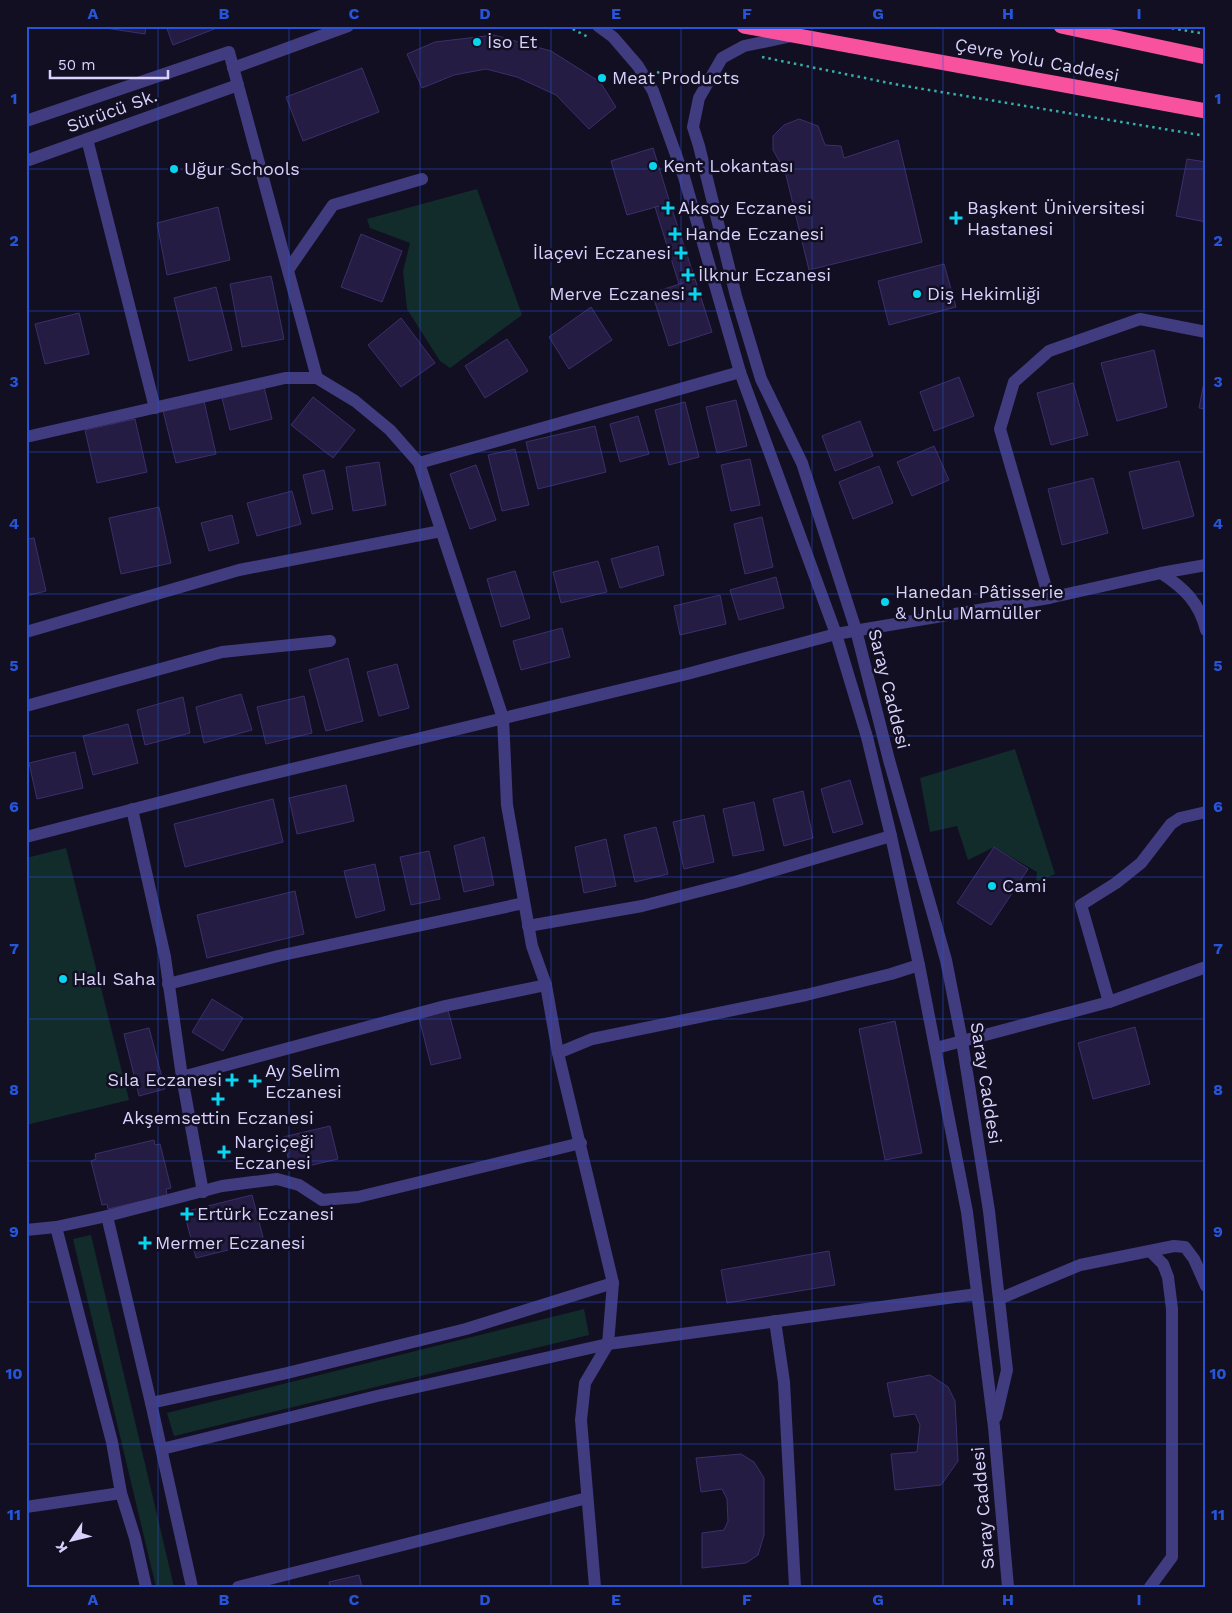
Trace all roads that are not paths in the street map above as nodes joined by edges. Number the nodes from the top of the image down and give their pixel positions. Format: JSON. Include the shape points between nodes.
{"nodes":[{"id":1,"x":348,"y":26,"type":"edge"},
{"id":2,"x":598,"y":26,"type":"edge"},
{"id":3,"x":744,"y":26,"type":"edge"},
{"id":4,"x":1061,"y":26,"type":"edge"},
{"id":5,"x":796,"y":35,"type":"junction"},
{"id":6,"x":1206,"y":57,"type":"edge"},
{"id":7,"x":233,"y":68,"type":"junction"},
{"id":8,"x":238,"y":85,"type":"junction"},
{"id":9,"x":1206,"y":111,"type":"edge"},
{"id":10,"x":26,"y":121,"type":"edge"},
{"id":11,"x":87,"y":138,"type":"junction"},
{"id":12,"x":26,"y":161,"type":"edge"},
{"id":13,"x":422,"y":179,"type":"dead end"},
{"id":14,"x":288,"y":270,"type":"junction"},
{"id":15,"x":1206,"y":332,"type":"edge"},
{"id":16,"x":740,"y":372,"type":"junction"},
{"id":17,"x":316,"y":378,"type":"junction"},
{"id":18,"x":155,"y":408,"type":"junction"},
{"id":19,"x":26,"y":438,"type":"edge"},
{"id":20,"x":419,"y":463,"type":"junction"},
{"id":21,"x":441,"y":531,"type":"junction"},
{"id":22,"x":1206,"y":565,"type":"edge"},
{"id":23,"x":1161,"y":573,"type":"junction"},
{"id":24,"x":1049,"y":598,"type":"junction"},
{"id":25,"x":856,"y":630,"type":"junction"},
{"id":26,"x":1206,"y":630,"type":"edge"},
{"id":27,"x":26,"y":632,"type":"edge"},
{"id":28,"x":836,"y":634,"type":"junction"},
{"id":29,"x":330,"y":642,"type":"dead end"},
{"id":30,"x":26,"y":706,"type":"edge"},
{"id":31,"x":503,"y":718,"type":"junction"},
{"id":32,"x":132,"y":809,"type":"junction"},
{"id":33,"x":1206,"y":812,"type":"edge"},
{"id":34,"x":891,"y":836,"type":"junction"},
{"id":35,"x":26,"y":837,"type":"edge"},
{"id":36,"x":524,"y":903,"type":"junction"},
{"id":37,"x":528,"y":926,"type":"junction"},
{"id":38,"x":919,"y":964,"type":"junction"},
{"id":39,"x":1206,"y":967,"type":"edge"},
{"id":40,"x":168,"y":984,"type":"junction"},
{"id":41,"x":546,"y":985,"type":"junction"},
{"id":42,"x":1109,"y":1002,"type":"junction"},
{"id":43,"x":962,"y":1041,"type":"junction"},
{"id":44,"x":936,"y":1048,"type":"junction"},
{"id":45,"x":558,"y":1053,"type":"junction"},
{"id":46,"x":182,"y":1076,"type":"junction"},
{"id":47,"x":580,"y":1143,"type":"junction"},
{"id":48,"x":203,"y":1192,"type":"junction"},
{"id":49,"x":107,"y":1216,"type":"junction"},
{"id":50,"x":56,"y":1227,"type":"junction"},
{"id":51,"x":26,"y":1230,"type":"edge"},
{"id":52,"x":1150,"y":1251,"type":"junction"},
{"id":53,"x":613,"y":1283,"type":"junction"},
{"id":54,"x":1206,"y":1286,"type":"edge"},
{"id":55,"x":977,"y":1294,"type":"junction"},
{"id":56,"x":999,"y":1299,"type":"junction"},
{"id":57,"x":775,"y":1322,"type":"junction"},
{"id":58,"x":608,"y":1344,"type":"junction"},
{"id":59,"x":152,"y":1403,"type":"junction"},
{"id":60,"x":994,"y":1427,"type":"junction"},
{"id":61,"x":162,"y":1449,"type":"junction"},
{"id":62,"x":121,"y":1493,"type":"junction"},
{"id":63,"x":587,"y":1498,"type":"junction"},
{"id":64,"x":26,"y":1507,"type":"edge"},
{"id":65,"x":146,"y":1587,"type":"edge"},
{"id":66,"x":192,"y":1587,"type":"edge"},
{"id":67,"x":238,"y":1587,"type":"edge"},
{"id":68,"x":595,"y":1587,"type":"edge"},
{"id":69,"x":795,"y":1587,"type":"edge"},
{"id":70,"x":1008,"y":1587,"type":"edge"},
{"id":71,"x":1150,"y":1587,"type":"edge"}],
"edges":[{"from":1,"to":7,"type":"street"},
{"from":2,"to":16,"type":"street","name":"Saray Caddesi","via":[[613,37],[638,66],[653,91],[684,177]]},
{"from":3,"to":5,"type":"highway","name":"Çevre Yolu Caddesi"},
{"from":4,"to":6,"type":"highway","name":"Çevre Yolu Caddesi"},
{"from":5,"to":9,"type":"highway","name":"Çevre Yolu Caddesi"},
{"from":5,"to":25,"type":"street","name":"Saray Caddesi","via":[[744,46],[722,58],[699,98],[693,127],[736,296],[761,379],[802,463]]},
{"from":7,"to":8,"type":"street"},
{"from":7,"to":10,"type":"street","name":"Sürücü Sk.","via":[[229,52]]},
{"from":8,"to":11,"type":"street","name":"Sürücü Sk."},
{"from":8,"to":14,"type":"street"},
{"from":11,"to":12,"type":"street","name":"Sürücü Sk."},
{"from":11,"to":18,"type":"street"},
{"from":13,"to":14,"type":"street","via":[[333,205]]},
{"from":14,"to":17,"type":"street"},
{"from":15,"to":24,"type":"street","via":[[1140,320],[1050,351],[1014,382],[1000,429]]},
{"from":16,"to":20,"type":"street"},
{"from":16,"to":28,"type":"street","name":"Saray Caddesi"},
{"from":17,"to":18,"type":"street","via":[[285,378]]},
{"from":17,"to":20,"type":"street","via":[[355,401],[390,430]]},
{"from":18,"to":19,"type":"street"},
{"from":20,"to":21,"type":"street"},
{"from":21,"to":27,"type":"street","via":[[239,570]]},
{"from":21,"to":31,"type":"street"},
{"from":22,"to":23,"type":"street"},
{"from":23,"to":24,"type":"street"},
{"from":23,"to":26,"type":"street","via":[[1190,596]]},
{"from":24,"to":25,"type":"street"},
{"from":25,"to":28,"type":"street"},
{"from":25,"to":43,"type":"street","name":"Saray Caddesi","via":[[946,960]]},
{"from":28,"to":31,"type":"street"},
{"from":28,"to":34,"type":"street","name":"Saray Caddesi","via":[[867,737]]},
{"from":29,"to":30,"type":"street","via":[[222,652]]},
{"from":31,"to":32,"type":"street"},
{"from":31,"to":36,"type":"street","via":[[507,805]]},
{"from":32,"to":35,"type":"street"},
{"from":32,"to":40,"type":"street","via":[[165,957]]},
{"from":33,"to":42,"type":"street","via":[[1180,818],[1171,824],[1141,863],[1081,905]]},
{"from":34,"to":37,"type":"street","via":[[642,906]]},
{"from":34,"to":38,"type":"street","name":"Saray Caddesi"},
{"from":36,"to":37,"type":"street"},
{"from":36,"to":40,"type":"street","via":[[278,956]]},
{"from":37,"to":41,"type":"street"},
{"from":38,"to":44,"type":"street","name":"Saray Caddesi"},
{"from":38,"to":45,"type":"street","via":[[806,995],[592,1040]]},
{"from":39,"to":42,"type":"street"},
{"from":40,"to":46,"type":"street"},
{"from":41,"to":45,"type":"street"},
{"from":41,"to":46,"type":"street","via":[[445,1006]]},
{"from":42,"to":43,"type":"street"},
{"from":43,"to":44,"type":"street"},
{"from":43,"to":56,"type":"street","name":"Saray Caddesi","via":[[989,1211]]},
{"from":44,"to":55,"type":"street","name":"Saray Caddesi","via":[[967,1212]]},
{"from":45,"to":47,"type":"street"},
{"from":46,"to":48,"type":"street"},
{"from":47,"to":48,"type":"street","via":[[358,1197],[322,1200],[299,1186],[277,1179],[222,1186]]},
{"from":47,"to":53,"type":"street"},
{"from":48,"to":49,"type":"street"},
{"from":49,"to":50,"type":"street"},
{"from":49,"to":59,"type":"street"},
{"from":50,"to":51,"type":"street"},
{"from":50,"to":62,"type":"street","via":[[112,1442]]},
{"from":52,"to":54,"type":"street","via":[[1185,1247]]},
{"from":52,"to":56,"type":"street","via":[[1080,1265]]},
{"from":52,"to":71,"type":"street","via":[[1163,1264],[1168,1277],[1172,1309],[1172,1557]]},
{"from":53,"to":58,"type":"street"},
{"from":53,"to":59,"type":"street","via":[[466,1330]]},
{"from":55,"to":57,"type":"street"},
{"from":55,"to":60,"type":"street","name":"Saray Caddesi"},
{"from":56,"to":60,"type":"street","name":"Saray Caddesi","via":[[1007,1370]]},
{"from":57,"to":58,"type":"street"},
{"from":57,"to":69,"type":"street","via":[[784,1382]]},
{"from":58,"to":61,"type":"street"},
{"from":58,"to":63,"type":"street","via":[[585,1383],[581,1420]]},
{"from":59,"to":61,"type":"street"},
{"from":60,"to":70,"type":"street","name":"Saray Caddesi"},
{"from":61,"to":66,"type":"street"},
{"from":62,"to":64,"type":"street"},
{"from":62,"to":65,"type":"street"},
{"from":63,"to":67,"type":"street"},
{"from":63,"to":68,"type":"street"}]}
